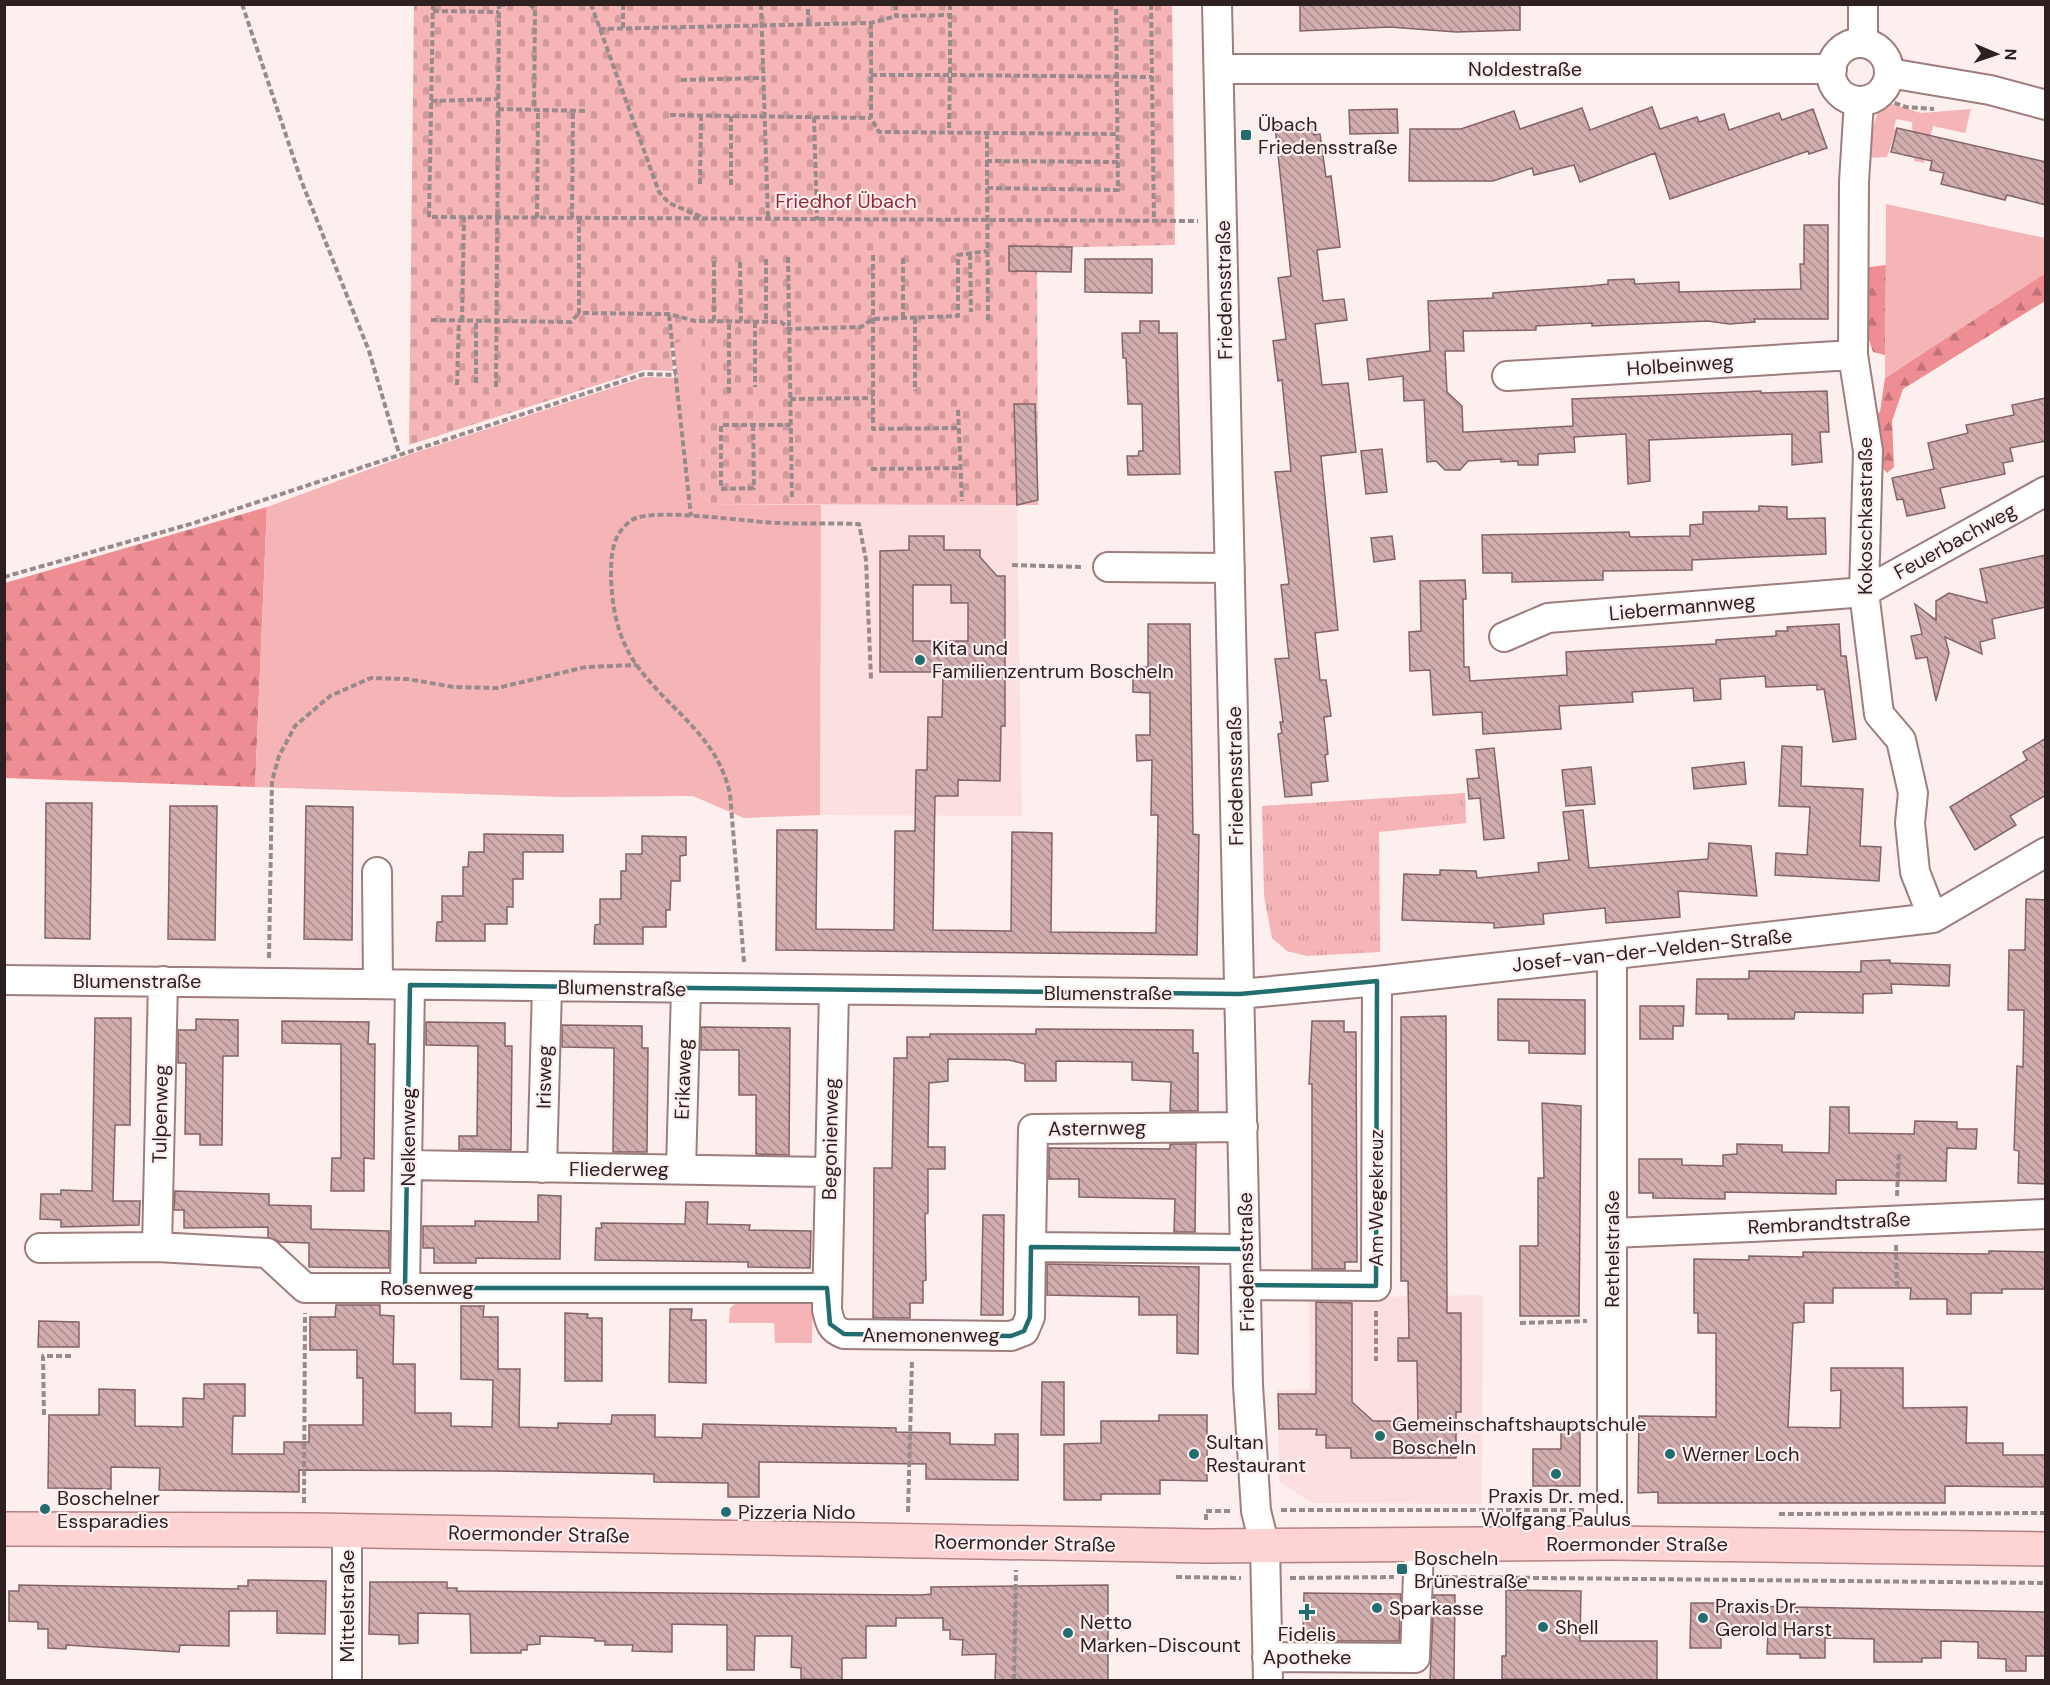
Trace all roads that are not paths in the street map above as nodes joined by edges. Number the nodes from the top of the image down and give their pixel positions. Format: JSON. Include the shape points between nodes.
{"nodes":[{"id":1,"x":1217,"y":4,"type":"edge"},
{"id":2,"x":1863,"y":4,"type":"edge"},
{"id":3,"x":1863,"y":43,"type":"junction"},
{"id":4,"x":1219,"y":69,"type":"junction"},
{"id":5,"x":1832,"y":69,"type":"junction"},
{"id":6,"x":1889,"y":73,"type":"junction"},
{"id":7,"x":1858,"y":101,"type":"junction"},
{"id":8,"x":2046,"y":105,"type":"edge"},
{"id":9,"x":1853,"y":355,"type":"junction"},
{"id":10,"x":1507,"y":376,"type":"dead end"},
{"id":11,"x":2046,"y":491,"type":"edge"},
{"id":12,"x":1108,"y":567,"type":"road end"},
{"id":13,"x":1230,"y":568,"type":"junction"},
{"id":14,"x":1864,"y":592,"type":"junction"},
{"id":15,"x":1504,"y":637,"type":"dead end"},
{"id":16,"x":2046,"y":852,"type":"edge"},
{"id":17,"x":376,"y":872,"type":"dead end"},
{"id":18,"x":1933,"y":918,"type":"junction"},
{"id":19,"x":1612,"y":955,"type":"junction"},
{"id":20,"x":4,"y":980,"type":"edge"},
{"id":21,"x":164,"y":981,"type":"junction"},
{"id":22,"x":1377,"y":981,"type":"junction"},
{"id":23,"x":378,"y":984,"type":"junction"},
{"id":24,"x":410,"y":985,"type":"junction"},
{"id":25,"x":547,"y":987,"type":"junction"},
{"id":26,"x":686,"y":990,"type":"junction"},
{"id":27,"x":834,"y":991,"type":"junction"},
{"id":28,"x":1240,"y":994,"type":"junction"},
{"id":29,"x":1243,"y":1127,"type":"junction"},
{"id":30,"x":408,"y":1165,"type":"junction"},
{"id":31,"x":542,"y":1168,"type":"junction"},
{"id":32,"x":681,"y":1169,"type":"junction"},
{"id":33,"x":829,"y":1172,"type":"junction"},
{"id":34,"x":2046,"y":1214,"type":"edge"},
{"id":35,"x":1612,"y":1233,"type":"junction"},
{"id":36,"x":157,"y":1247,"type":"junction"},
{"id":37,"x":1031,"y":1247,"type":"junction"},
{"id":38,"x":40,"y":1248,"type":"dead end"},
{"id":39,"x":1245,"y":1249,"type":"junction"},
{"id":40,"x":1247,"y":1285,"type":"junction"},
{"id":41,"x":405,"y":1288,"type":"junction"},
{"id":42,"x":827,"y":1288,"type":"junction"},
{"id":43,"x":1612,"y":1528,"type":"junction"},
{"id":44,"x":4,"y":1529,"type":"edge"},
{"id":45,"x":347,"y":1531,"type":"junction"},
{"id":46,"x":2046,"y":1549,"type":"edge"},
{"id":47,"x":1265,"y":1562,"type":"junction"},
{"id":48,"x":1418,"y":1562,"type":"junction"},
{"id":49,"x":1268,"y":1669,"type":"edge"},
{"id":50,"x":347,"y":1680,"type":"edge"}],
"edges":[{"from":1,"to":4,"type":"street","name":"Friedensstraße"},
{"from":2,"to":3,"type":"street"},
{"from":3,"to":5,"type":"street","via":[[1844,48]]},
{"from":3,"to":6,"type":"street","via":[[1881,53]]},
{"from":4,"to":5,"type":"street","name":"Noldestraße"},
{"from":4,"to":13,"type":"street","name":"Friedensstraße"},
{"from":5,"to":7,"type":"street","via":[[1836,88],[1847,98]]},
{"from":6,"to":7,"type":"street","via":[[1880,93],[1870,100]]},
{"from":6,"to":8,"type":"street","via":[[1990,90]]},
{"from":7,"to":9,"type":"street","name":"Kokoschkastraße"},
{"from":9,"to":10,"type":"street","name":"Holbeinweg"},
{"from":9,"to":14,"type":"street","name":"Kokoschkastraße","via":[[1868,452]]},
{"from":11,"to":14,"type":"street","name":"Feuerbachweg"},
{"from":12,"to":13,"type":"street"},
{"from":13,"to":28,"type":"street","name":"Friedensstraße"},
{"from":14,"to":15,"type":"street","name":"Liebermannweg","via":[[1548,618]]},
{"from":14,"to":18,"type":"street","name":"Kokoschkastraße","via":[[1879,714],[1901,740],[1913,794],[1910,823],[1915,872]]},
{"from":16,"to":18,"type":"street","name":"Josef-van-der-Velden-Straße"},
{"from":17,"to":23,"type":"street"},
{"from":18,"to":19,"type":"street","name":"Josef-van-der-Velden-Straße"},
{"from":19,"to":22,"type":"street","name":"Josef-van-der-Velden-Straße"},
{"from":19,"to":35,"type":"street","name":"Rethelstraße"},
{"from":20,"to":21,"type":"street","name":"Blumenstraße"},
{"from":21,"to":23,"type":"street","name":"Blumenstraße"},
{"from":21,"to":36,"type":"street","name":"Tulpenweg"},
{"from":22,"to":28,"type":"street","name":"Josef-van-der-Velden-Straße"},
{"from":22,"to":40,"type":"street","name":"Am Wegekreuz","via":[[1376,1286]]},
{"from":23,"to":24,"type":"street","name":"Blumenstraße"},
{"from":24,"to":25,"type":"street","name":"Blumenstraße"},
{"from":24,"to":30,"type":"street","name":"Nelkenweg"},
{"from":25,"to":26,"type":"street","name":"Blumenstraße"},
{"from":25,"to":31,"type":"street","name":"Irisweg"},
{"from":26,"to":27,"type":"street","name":"Blumenstraße"},
{"from":26,"to":32,"type":"street","name":"Erikaweg"},
{"from":27,"to":28,"type":"street","name":"Blumenstraße"},
{"from":27,"to":33,"type":"street","name":"Begonienweg"},
{"from":28,"to":29,"type":"street","name":"Friedensstraße"},
{"from":29,"to":37,"type":"street","name":"Asternweg","via":[[1033,1129]]},
{"from":29,"to":39,"type":"street","name":"Friedensstraße"},
{"from":30,"to":31,"type":"street","name":"Fliederweg"},
{"from":30,"to":41,"type":"street","name":"Nelkenweg"},
{"from":31,"to":32,"type":"street","name":"Fliederweg"},
{"from":32,"to":33,"type":"street","name":"Fliederweg"},
{"from":33,"to":42,"type":"street","name":"Begonienweg"},
{"from":34,"to":35,"type":"street","name":"Rembrandtstraße"},
{"from":35,"to":43,"type":"street","name":"Rethelstraße"},
{"from":36,"to":38,"type":"street"},
{"from":36,"to":41,"type":"street","name":"Rosenweg","via":[[267,1253],[305,1288]]},
{"from":37,"to":39,"type":"street"},
{"from":37,"to":42,"type":"street","name":"Anemonenweg","via":[[1030,1317],[1024,1331],[1011,1336],[844,1334],[830,1324]]},
{"from":39,"to":40,"type":"street","name":"Friedensstraße"},
{"from":40,"to":47,"type":"street","name":"Friedensstraße","via":[[1256,1511]]},
{"from":41,"to":42,"type":"street","name":"Rosenweg"},
{"from":43,"to":46,"type":"main road","name":"Roermonder Straße"},
{"from":43,"to":48,"type":"main road","name":"Roermonder Straße"},
{"from":44,"to":45,"type":"main road","name":"Roermonder Straße"},
{"from":45,"to":47,"type":"main road","name":"Roermonder Straße","via":[[1017,1543]]},
{"from":45,"to":50,"type":"street","name":"Mittelstraße"},
{"from":47,"to":48,"type":"main road","name":"Roermonder Straße"},
{"from":47,"to":49,"type":"street","name":"Friedensstraße"},
{"from":48,"to":49,"type":"street","via":[[1415,1658]]}]}
